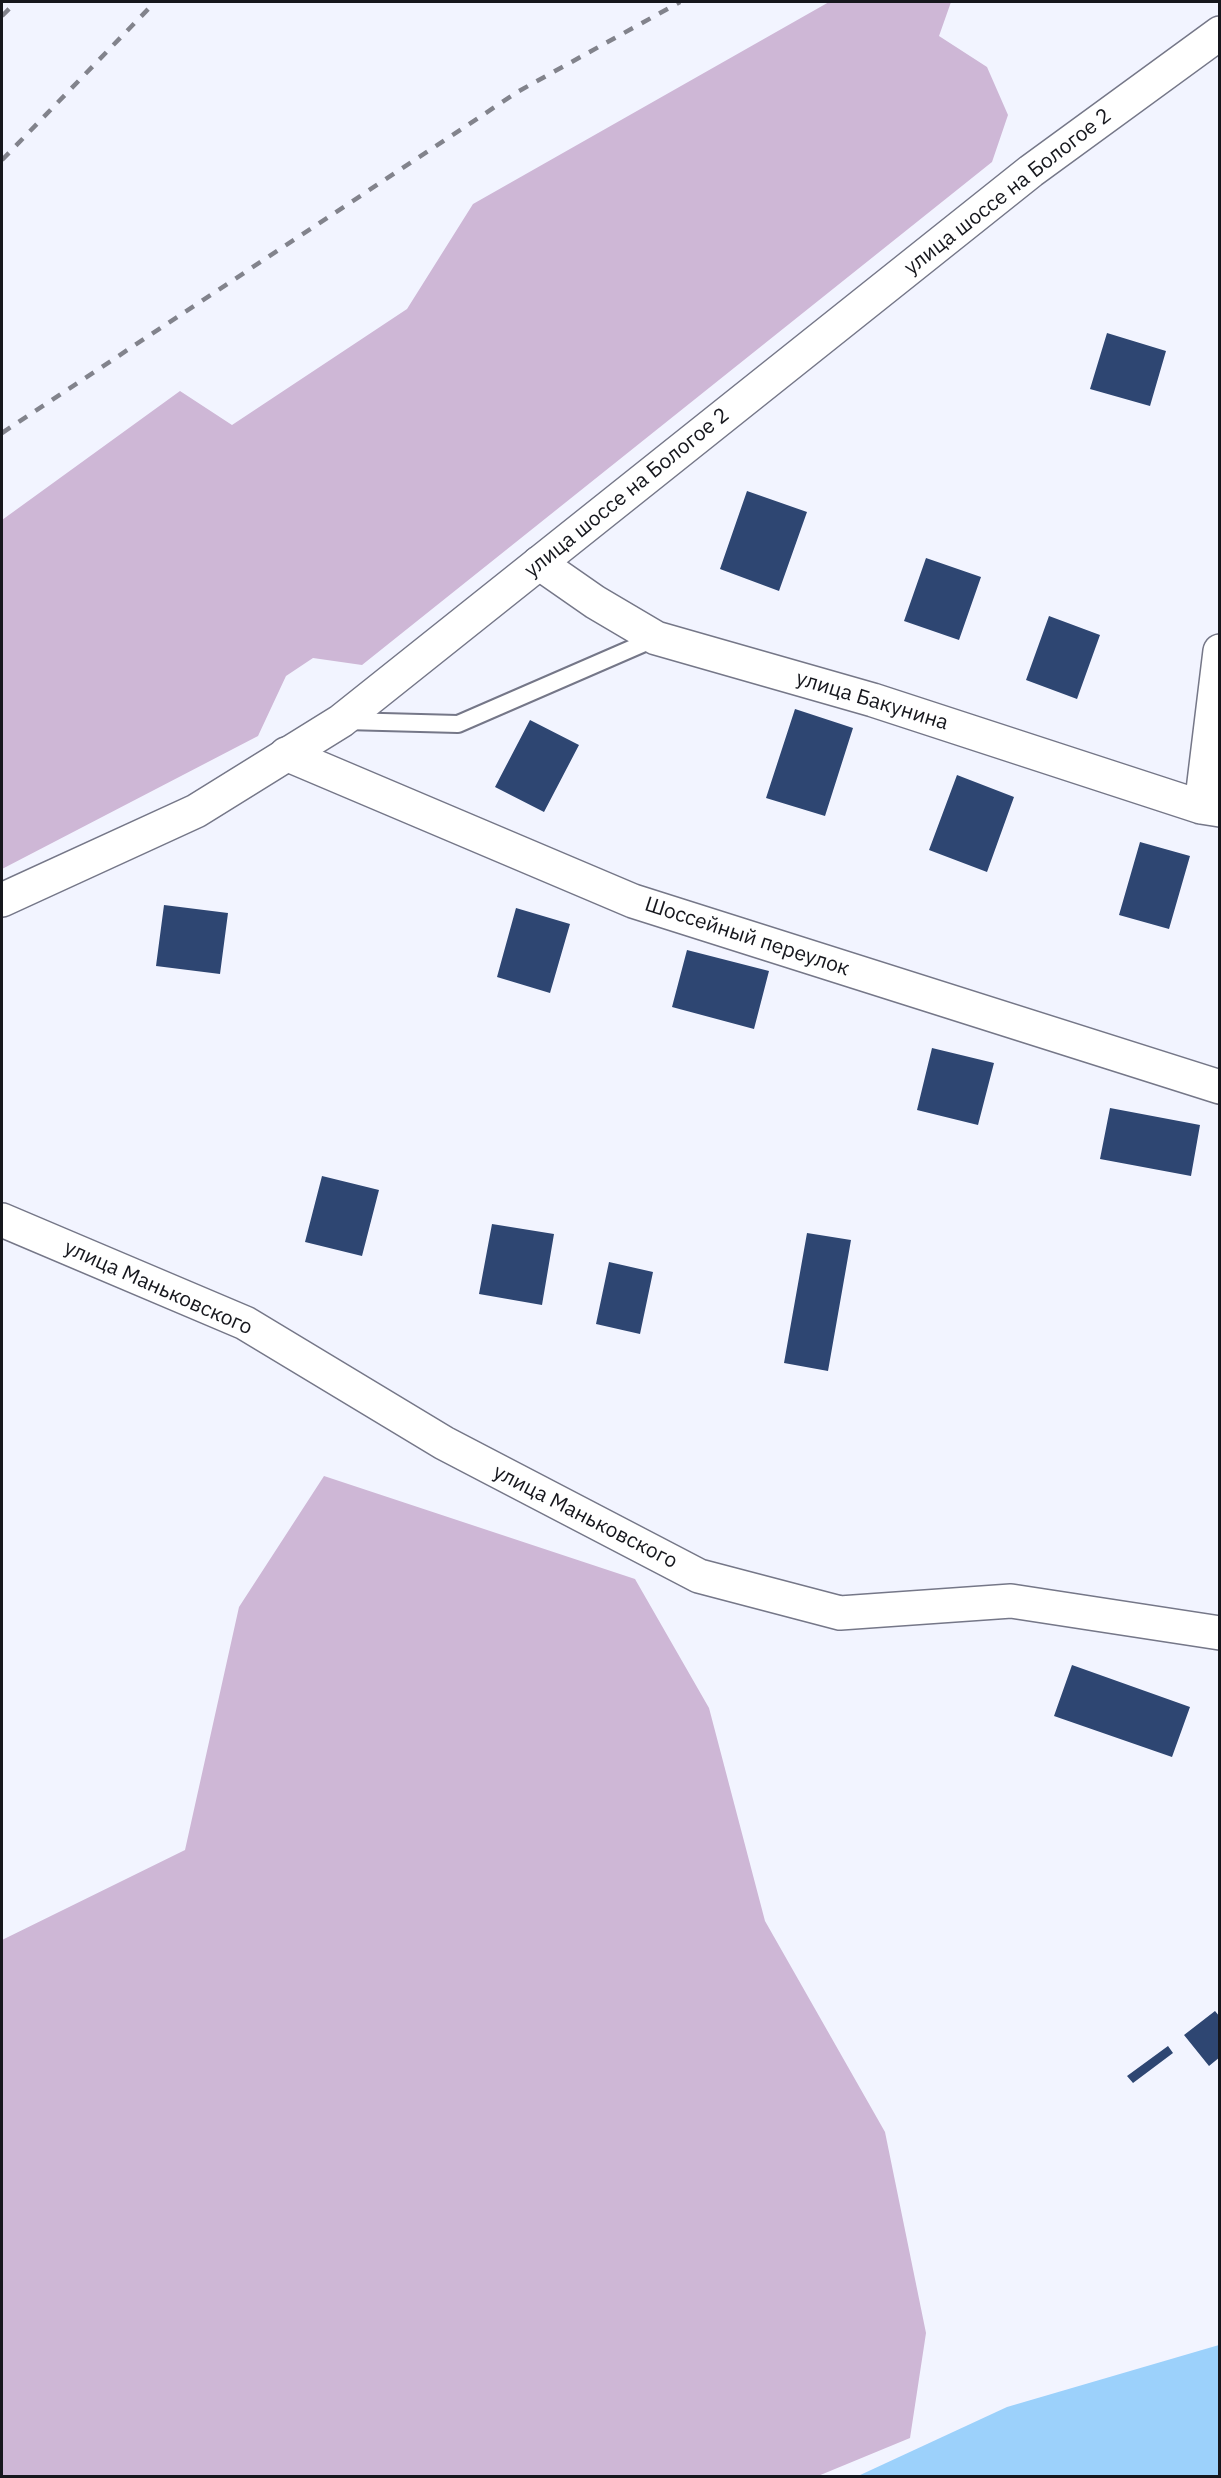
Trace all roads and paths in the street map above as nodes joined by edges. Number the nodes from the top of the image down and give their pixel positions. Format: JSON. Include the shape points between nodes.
{"nodes":[{"id":1,"x":1220,"y":33,"type":"edge"},
{"id":2,"x":539,"y":563,"type":"junction"},
{"id":3,"x":656,"y":638,"type":"junction"},
{"id":4,"x":1220,"y":651,"type":"edge"},
{"id":5,"x":341,"y":721,"type":"junction"},
{"id":6,"x":286,"y":754,"type":"junction"},
{"id":7,"x":1210,"y":809,"type":"edge"},
{"id":8,"x":2,"y":900,"type":"edge"},
{"id":9,"x":1220,"y":1087,"type":"edge"},
{"id":10,"x":2,"y":1220,"type":"edge"},
{"id":11,"x":1220,"y":1633,"type":"edge"}],
"edges":[{"from":1,"to":2,"type":"street","name":"улица шоссе на Бологое 2","via":[[1031,171]]},
{"from":2,"to":3,"type":"street","name":"улица Бакунина"},
{"from":2,"to":5,"type":"street","name":"улица шоссе на Бологое 2"},
{"from":3,"to":5,"type":"lane","via":[[458,724]]},
{"from":3,"to":7,"type":"street","name":"улица Бакунина","via":[[873,700]]},
{"from":4,"to":7,"type":"street"},
{"from":5,"to":6,"type":"street","name":"улица шоссе на Бологое 2"},
{"from":6,"to":8,"type":"street","name":"улица шоссе на Бологое 2","via":[[196,811]]},
{"from":6,"to":9,"type":"street","name":"Шоссейный переулок","via":[[633,901]]},
{"from":10,"to":11,"type":"street","name":"улица Маньковского","via":[[245,1323],[444,1443],[699,1576],[840,1613],[1011,1601]]}]}
